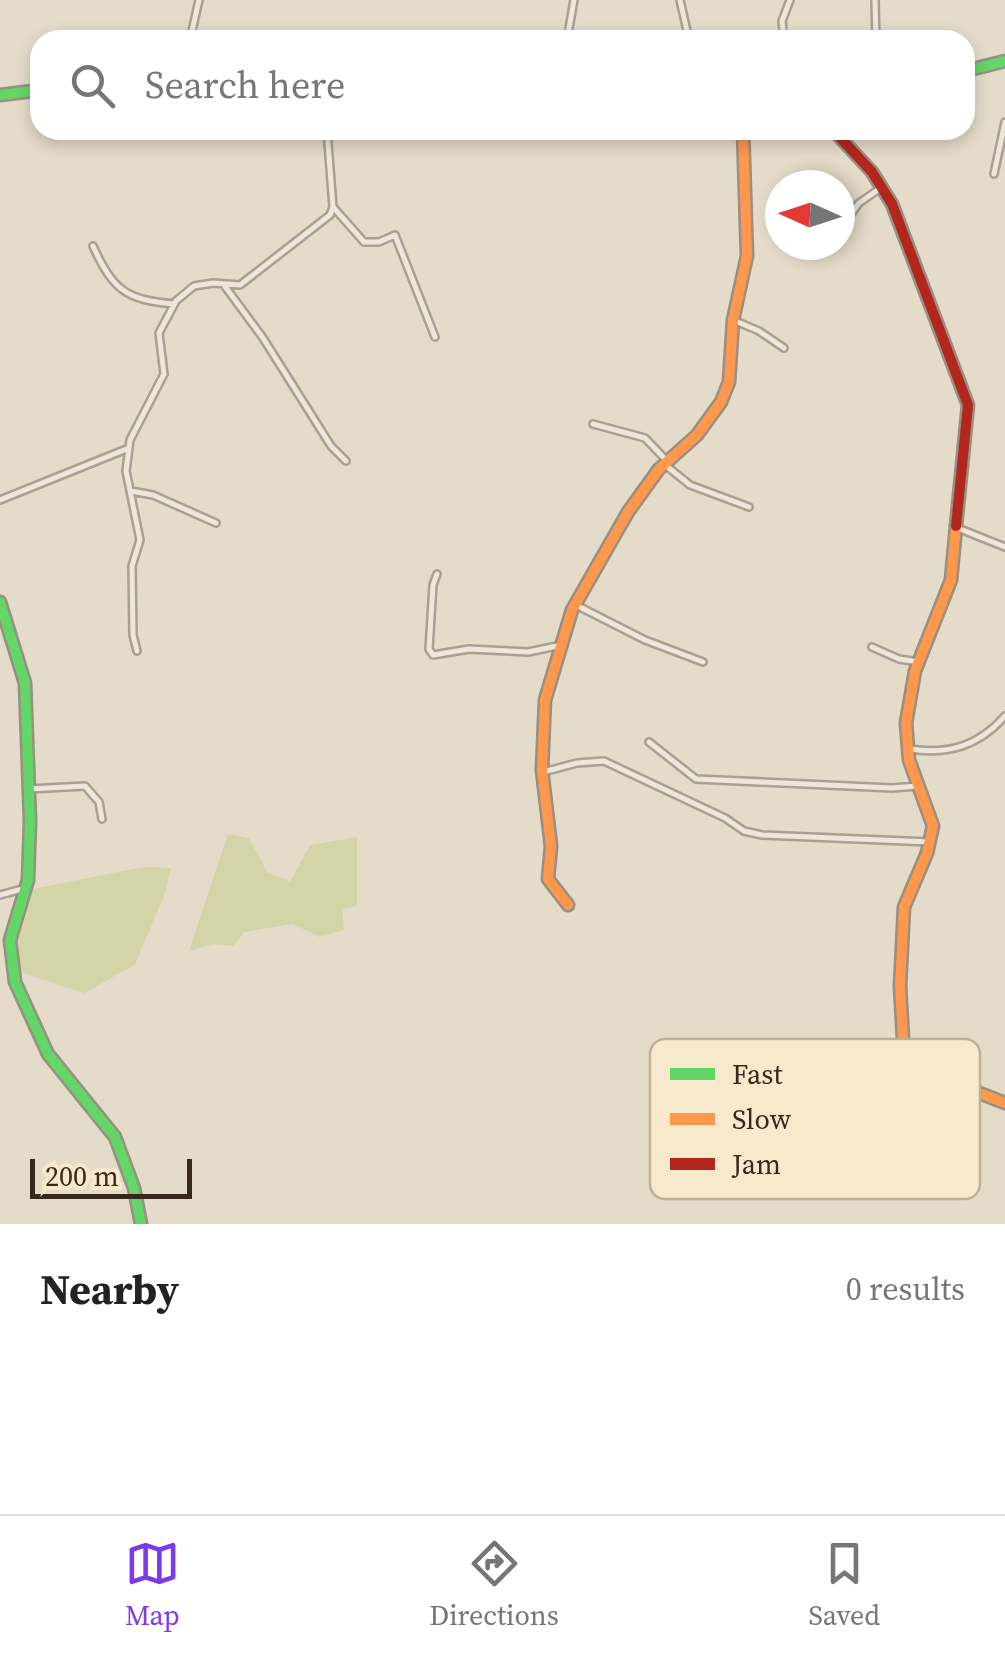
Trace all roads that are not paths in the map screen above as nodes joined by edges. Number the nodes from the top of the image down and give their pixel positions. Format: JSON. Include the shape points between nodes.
{"nodes":[{"id":1,"x":200,"y":0,"type":"edge"},
{"id":2,"x":574,"y":0,"type":"edge"},
{"id":3,"x":680,"y":0,"type":"edge"},
{"id":4,"x":790,"y":0,"type":"edge"},
{"id":5,"x":876,"y":0,"type":"edge"},
{"id":6,"x":192,"y":30,"type":"edge"},
{"id":7,"x":568,"y":30,"type":"edge"},
{"id":8,"x":687,"y":30,"type":"edge"},
{"id":9,"x":783,"y":30,"type":"edge"},
{"id":10,"x":876,"y":30,"type":"edge"},
{"id":11,"x":1005,"y":61,"type":"edge"},
{"id":12,"x":975,"y":68,"type":"edge"},
{"id":13,"x":30,"y":91,"type":"edge"},
{"id":14,"x":0,"y":95,"type":"edge"},
{"id":15,"x":1005,"y":122,"type":"edge"},
{"id":16,"x":328,"y":140,"type":"edge"},
{"id":17,"x":743,"y":140,"type":"edge"},
{"id":18,"x":842,"y":140,"type":"edge"},
{"id":19,"x":994,"y":174,"type":"dead end"},
{"id":20,"x":882,"y":187,"type":"junction"},
{"id":21,"x":333,"y":206,"type":"junction"},
{"id":22,"x":855,"y":209,"type":"edge"},
{"id":23,"x":93,"y":246,"type":"dead end"},
{"id":24,"x":224,"y":285,"type":"junction"},
{"id":25,"x":174,"y":304,"type":"junction"},
{"id":26,"x":733,"y":320,"type":"junction"},
{"id":27,"x":435,"y":338,"type":"dead end"},
{"id":28,"x":784,"y":348,"type":"dead end"},
{"id":29,"x":593,"y":424,"type":"dead end"},
{"id":30,"x":129,"y":448,"type":"junction"},
{"id":31,"x":346,"y":461,"type":"dead end"},
{"id":32,"x":665,"y":463,"type":"junction"},
{"id":33,"x":128,"y":491,"type":"junction"},
{"id":34,"x":0,"y":500,"type":"edge"},
{"id":35,"x":749,"y":507,"type":"dead end"},
{"id":36,"x":216,"y":523,"type":"dead end"},
{"id":37,"x":955,"y":528,"type":"junction"},
{"id":38,"x":1005,"y":548,"type":"edge"},
{"id":39,"x":436,"y":574,"type":"dead end"},
{"id":40,"x":0,"y":602,"type":"edge"},
{"id":41,"x":574,"y":604,"type":"junction"},
{"id":42,"x":562,"y":645,"type":"junction"},
{"id":43,"x":872,"y":647,"type":"dead end"},
{"id":44,"x":137,"y":651,"type":"dead end"},
{"id":45,"x":703,"y":662,"type":"dead end"},
{"id":46,"x":919,"y":662,"type":"junction"},
{"id":47,"x":1005,"y":716,"type":"edge"},
{"id":48,"x":650,"y":742,"type":"dead end"},
{"id":49,"x":907,"y":749,"type":"junction"},
{"id":50,"x":543,"y":772,"type":"junction"},
{"id":51,"x":918,"y":786,"type":"junction"},
{"id":52,"x":29,"y":788,"type":"junction"},
{"id":53,"x":102,"y":819,"type":"dead end"},
{"id":54,"x":930,"y":842,"type":"junction"},
{"id":55,"x":27,"y":887,"type":"junction"},
{"id":56,"x":0,"y":896,"type":"edge"},
{"id":57,"x":568,"y":905,"type":"dead end"},
{"id":58,"x":905,"y":1039,"type":"edge"},
{"id":59,"x":980,"y":1093,"type":"edge"},
{"id":60,"x":1005,"y":1103,"type":"edge"},
{"id":61,"x":140,"y":1224,"type":"edge"}],
"edges":[{"from":1,"to":6,"type":"street"},
{"from":2,"to":7,"type":"street"},
{"from":3,"to":8,"type":"street"},
{"from":4,"to":9,"type":"street"},
{"from":5,"to":10,"type":"street"},
{"from":11,"to":12,"type":"street"},
{"from":13,"to":14,"type":"street"},
{"from":15,"to":19,"type":"street"},
{"from":16,"to":21,"type":"street"},
{"from":17,"to":26,"type":"street","via":[[747,256]]},
{"from":18,"to":20,"type":"street"},
{"from":20,"to":22,"type":"street"},
{"from":20,"to":37,"type":"street","via":[[967,400]]},
{"from":21,"to":24,"type":"street","via":[[330,216],[259,272],[240,285]]},
{"from":21,"to":27,"type":"street","via":[[364,242],[395,234]]},
{"from":23,"to":25,"type":"street","via":[[108,276],[129,296]]},
{"from":24,"to":25,"type":"street","via":[[194,286]]},
{"from":24,"to":31,"type":"street"},
{"from":25,"to":30,"type":"street","via":[[159,333],[162,381]]},
{"from":26,"to":28,"type":"street"},
{"from":26,"to":32,"type":"street","via":[[724,396],[697,435]]},
{"from":29,"to":32,"type":"street","via":[[645,438]]},
{"from":30,"to":33,"type":"street"},
{"from":30,"to":34,"type":"street"},
{"from":32,"to":35,"type":"street","via":[[690,484]]},
{"from":32,"to":41,"type":"street"},
{"from":33,"to":36,"type":"street"},
{"from":33,"to":44,"type":"street","via":[[140,540],[132,566]]},
{"from":37,"to":38,"type":"street"},
{"from":37,"to":46,"type":"street","via":[[951,580]]},
{"from":39,"to":42,"type":"street","via":[[433,655]]},
{"from":40,"to":52,"type":"street","via":[[25,683]]},
{"from":41,"to":42,"type":"street"},
{"from":41,"to":45,"type":"street"},
{"from":42,"to":50,"type":"street","via":[[544,700]]},
{"from":43,"to":46,"type":"street"},
{"from":46,"to":49,"type":"street","via":[[907,712]]},
{"from":47,"to":49,"type":"street","via":[[961,748]]},
{"from":48,"to":51,"type":"street","via":[[696,778]]},
{"from":49,"to":51,"type":"street"},
{"from":50,"to":54,"type":"street","via":[[604,762],[762,835]]},
{"from":50,"to":57,"type":"street","via":[[551,834],[548,880]]},
{"from":51,"to":54,"type":"street","via":[[932,826]]},
{"from":52,"to":53,"type":"street","via":[[85,786],[99,802]]},
{"from":52,"to":55,"type":"street"},
{"from":54,"to":58,"type":"street","via":[[904,908]]},
{"from":55,"to":56,"type":"street"},
{"from":55,"to":61,"type":"street","via":[[10,940],[15,982],[48,1054],[116,1137]]},
{"from":59,"to":60,"type":"street"}]}
